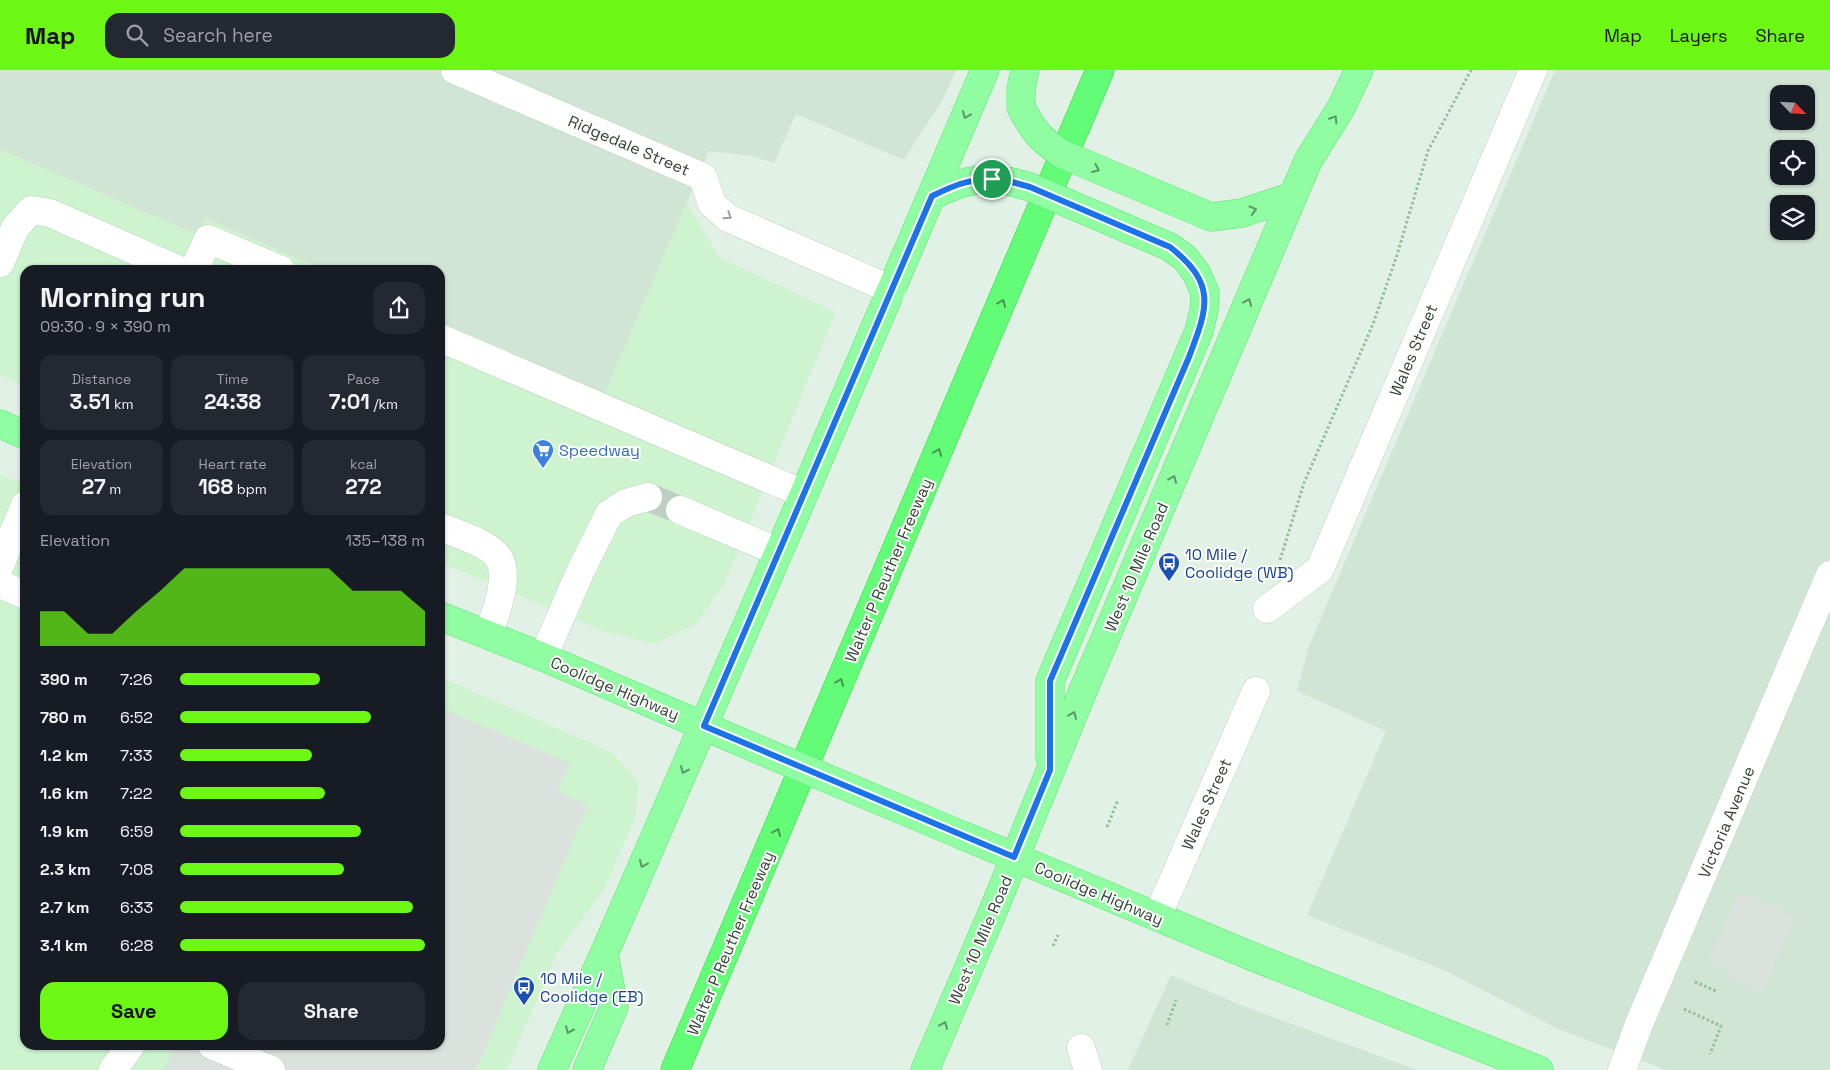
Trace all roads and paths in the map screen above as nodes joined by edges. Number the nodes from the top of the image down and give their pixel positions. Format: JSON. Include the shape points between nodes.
{"nodes":[{"id":1,"x":455,"y":70,"type":"edge"},
{"id":2,"x":985,"y":70,"type":"edge"},
{"id":3,"x":1025,"y":70,"type":"edge"},
{"id":4,"x":1100,"y":70,"type":"edge"},
{"id":5,"x":1360,"y":70,"type":"edge"},
{"id":6,"x":1472,"y":70,"type":"edge"},
{"id":7,"x":1533,"y":70,"type":"edge"},
{"id":8,"x":932,"y":196,"type":"junction"},
{"id":9,"x":1293,"y":196,"type":"junction"},
{"id":10,"x":0,"y":263,"type":"edge"},
{"id":11,"x":168,"y":265,"type":"edge"},
{"id":12,"x":196,"y":265,"type":"edge"},
{"id":13,"x":269,"y":265,"type":"edge"},
{"id":14,"x":892,"y":290,"type":"junction"},
{"id":15,"x":445,"y":340,"type":"edge"},
{"id":16,"x":0,"y":424,"type":"edge"},
{"id":17,"x":20,"y":433,"type":"edge"},
{"id":18,"x":804,"y":494,"type":"junction"},
{"id":19,"x":648,"y":497,"type":"tunnel mouth"},
{"id":20,"x":680,"y":510,"type":"tunnel mouth"},
{"id":21,"x":20,"y":517,"type":"edge"},
{"id":22,"x":445,"y":528,"type":"edge"},
{"id":23,"x":779,"y":552,"type":"junction"},
{"id":24,"x":1283,"y":552,"type":"dead end"},
{"id":25,"x":0,"y":565,"type":"edge"},
{"id":26,"x":1830,"y":575,"type":"edge"},
{"id":27,"x":0,"y":584,"type":"edge"},
{"id":28,"x":20,"y":593,"type":"edge"},
{"id":29,"x":1267,"y":609,"type":"dead end"},
{"id":30,"x":445,"y":618,"type":"edge"},
{"id":31,"x":488,"y":635,"type":"junction"},
{"id":32,"x":543,"y":657,"type":"junction"},
{"id":33,"x":1256,"y":691,"type":"dead end"},
{"id":34,"x":704,"y":726,"type":"junction"},
{"id":35,"x":1050,"y":770,"type":"junction"},
{"id":36,"x":1118,"y":800,"type":"dead end"},
{"id":37,"x":1107,"y":827,"type":"dead end"},
{"id":38,"x":1014,"y":857,"type":"junction"},
{"id":39,"x":1156,"y":917,"type":"junction"},
{"id":40,"x":1058,"y":935,"type":"dead end"},
{"id":41,"x":1053,"y":946,"type":"dead end"},
{"id":42,"x":604,"y":954,"type":"junction"},
{"id":43,"x":1695,"y":982,"type":"dead end"},
{"id":44,"x":1718,"y":992,"type":"dead end"},
{"id":45,"x":1176,"y":1000,"type":"dead end"},
{"id":46,"x":1684,"y":1009,"type":"dead end"},
{"id":47,"x":1167,"y":1025,"type":"dead end"},
{"id":48,"x":127,"y":1050,"type":"edge"},
{"id":49,"x":224,"y":1050,"type":"edge"},
{"id":50,"x":1710,"y":1054,"type":"dead end"},
{"id":51,"x":113,"y":1070,"type":"edge"},
{"id":52,"x":271,"y":1070,"type":"edge"},
{"id":53,"x":552,"y":1070,"type":"edge"},
{"id":54,"x":587,"y":1070,"type":"edge"},
{"id":55,"x":675,"y":1070,"type":"edge"},
{"id":56,"x":925,"y":1070,"type":"edge"},
{"id":57,"x":1539,"y":1070,"type":"edge"},
{"id":58,"x":1622,"y":1070,"type":"edge"}],
"edges":[{"from":1,"to":14,"type":"street","name":"Ridgedale Street","one_way":true,"via":[[703,176],[712,204],[728,218]]},
{"from":2,"to":8,"type":"main road","one_way":true},
{"from":3,"to":9,"type":"main road","one_way":true,"bridge":true,"via":[[1021,107],[1032,129],[1062,154],[1211,217],[1242,213]]},
{"from":55,"to":4,"type":"highway","name":"Walter P Reuther Freeway","one_way":true},
{"from":9,"to":5,"type":"main road","name":"West 10 Mile Road","one_way":true,"via":[[1308,160],[1341,108]]},
{"from":6,"to":24,"type":"path","via":[[1428,151],[1373,324],[1304,483]]},
{"from":7,"to":29,"type":"street","name":"Wales Street","via":[[1320,569]]},
{"from":8,"to":14,"type":"main road"},
{"from":8,"to":35,"type":"main road","bridge":true,"via":[[971,180],[992,179],[1030,187],[1170,247],[1197,274],[1205,293],[1199,331],[1050,681]]},
{"from":35,"to":9,"type":"main road","name":"West 10 Mile Road","one_way":true},
{"from":10,"to":11,"type":"street","via":[[15,228],[31,210],[50,213]]},
{"from":12,"to":13,"type":"street","via":[[208,239]]},
{"from":14,"to":18,"type":"main road"},
{"from":15,"to":18,"type":"street"},
{"from":16,"to":17,"type":"main road"},
{"from":18,"to":23,"type":"main road"},
{"from":19,"to":32,"type":"street","via":[[626,503],[609,514]]},
{"from":20,"to":23,"type":"street"},
{"from":21,"to":25,"type":"street"},
{"from":22,"to":31,"type":"street","via":[[482,544],[498,556],[504,573]]},
{"from":23,"to":34,"type":"main road"},
{"from":26,"to":58,"type":"street","name":"Victoria Avenue"},
{"from":27,"to":28,"type":"street"},
{"from":30,"to":31,"type":"main road","name":"Coolidge Highway"},
{"from":31,"to":32,"type":"main road","name":"Coolidge Highway"},
{"from":32,"to":34,"type":"main road","name":"Coolidge Highway"},
{"from":33,"to":39,"type":"street","name":"Wales Street"},
{"from":34,"to":38,"type":"main road","name":"Coolidge Highway","bridge":true},
{"from":34,"to":42,"type":"main road","one_way":true},
{"from":35,"to":38,"type":"main road","name":"West 10 Mile Road"},
{"from":36,"to":37,"type":"path"},
{"from":38,"to":39,"type":"main road","name":"Coolidge Highway"},
{"from":56,"to":38,"type":"main road","name":"West 10 Mile Road","one_way":true},
{"from":39,"to":57,"type":"main road","name":"Coolidge Highway"},
{"from":40,"to":41,"type":"path"},
{"from":42,"to":53,"type":"main road","one_way":true},
{"from":42,"to":54,"type":"main road","via":[[614,1007]]},
{"from":43,"to":44,"type":"path"},
{"from":45,"to":47,"type":"path"},
{"from":46,"to":50,"type":"path","via":[[1720,1026]]},
{"from":48,"to":51,"type":"street"},
{"from":49,"to":52,"type":"street"}]}
